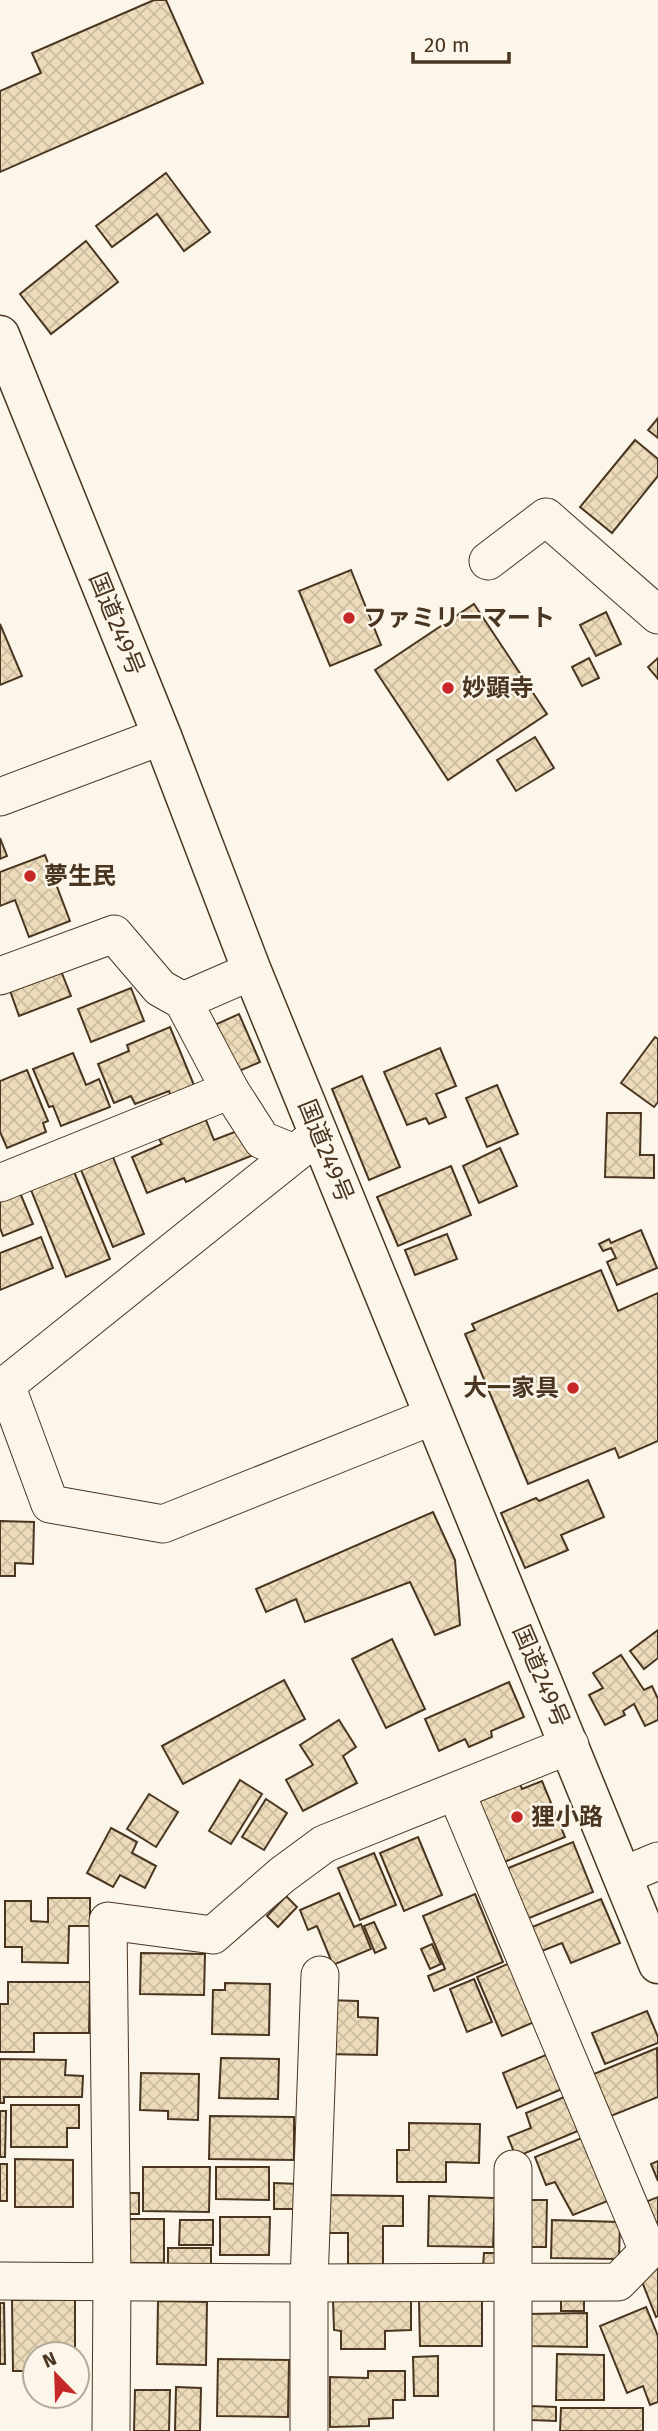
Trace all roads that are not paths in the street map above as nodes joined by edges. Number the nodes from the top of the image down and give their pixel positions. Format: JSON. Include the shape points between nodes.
{"nodes":[{"id":1,"x":0,"y":335,"type":"edge"},
{"id":2,"x":488,"y":561,"type":"dead end"},
{"id":3,"x":658,"y":615,"type":"edge"},
{"id":4,"x":162,"y":736,"type":"junction"},
{"id":5,"x":0,"y":797,"type":"edge"},
{"id":6,"x":252,"y":971,"type":"junction"},
{"id":7,"x":0,"y":976,"type":"edge"},
{"id":8,"x":183,"y":1001,"type":"junction"},
{"id":9,"x":230,"y":1090,"type":"junction"},
{"id":10,"x":307,"y":1144,"type":"junction"},
{"id":11,"x":0,"y":1183,"type":"edge"},
{"id":12,"x":433,"y":1416,"type":"junction"},
{"id":13,"x":570,"y":1745,"type":"junction"},
{"id":14,"x":456,"y":1792,"type":"junction"},
{"id":15,"x":658,"y":1861,"type":"edge"},
{"id":16,"x":622,"y":1876,"type":"junction"},
{"id":17,"x":658,"y":1964,"type":"edge"},
{"id":18,"x":320,"y":1975,"type":"dead end"},
{"id":19,"x":513,"y":2169,"type":"dead end"},
{"id":20,"x":653,"y":2249,"type":"edge"},
{"id":21,"x":112,"y":2280,"type":"junction"},
{"id":22,"x":0,"y":2281,"type":"edge"},
{"id":23,"x":309,"y":2283,"type":"junction"},
{"id":24,"x":513,"y":2283,"type":"junction"},
{"id":25,"x":111,"y":2431,"type":"edge"},
{"id":26,"x":309,"y":2431,"type":"edge"},
{"id":27,"x":513,"y":2431,"type":"edge"}],
"edges":[{"from":1,"to":4,"type":"highway","name":"国道249号"},
{"from":2,"to":3,"type":"street","via":[[546,517]]},
{"from":4,"to":5,"type":"street"},
{"from":4,"to":6,"type":"highway","name":"国道249号"},
{"from":6,"to":8,"type":"street"},
{"from":6,"to":10,"type":"highway","name":"国道249号"},
{"from":7,"to":8,"type":"street","via":[[114,934],[160,988]]},
{"from":8,"to":9,"type":"street"},
{"from":9,"to":10,"type":"street","via":[[262,1140]]},
{"from":9,"to":11,"type":"street"},
{"from":10,"to":12,"type":"highway","name":"国道249号"},
{"from":10,"to":12,"type":"street","via":[[6,1385],[50,1504],[163,1524]]},
{"from":12,"to":13,"type":"highway","name":"国道249号"},
{"from":13,"to":14,"type":"street"},
{"from":13,"to":16,"type":"highway","name":"国道249号"},
{"from":14,"to":20,"type":"street"},
{"from":14,"to":21,"type":"street","via":[[324,1844],[213,1935],[107,1921]]},
{"from":15,"to":16,"type":"street"},
{"from":16,"to":17,"type":"highway","name":"国道249号"},
{"from":18,"to":23,"type":"street"},
{"from":19,"to":24,"type":"street"},
{"from":20,"to":24,"type":"street","via":[[618,2282]]},
{"from":21,"to":22,"type":"street"},
{"from":21,"to":23,"type":"street"},
{"from":21,"to":25,"type":"street"},
{"from":23,"to":24,"type":"street"},
{"from":23,"to":26,"type":"street"},
{"from":24,"to":27,"type":"street"}]}
